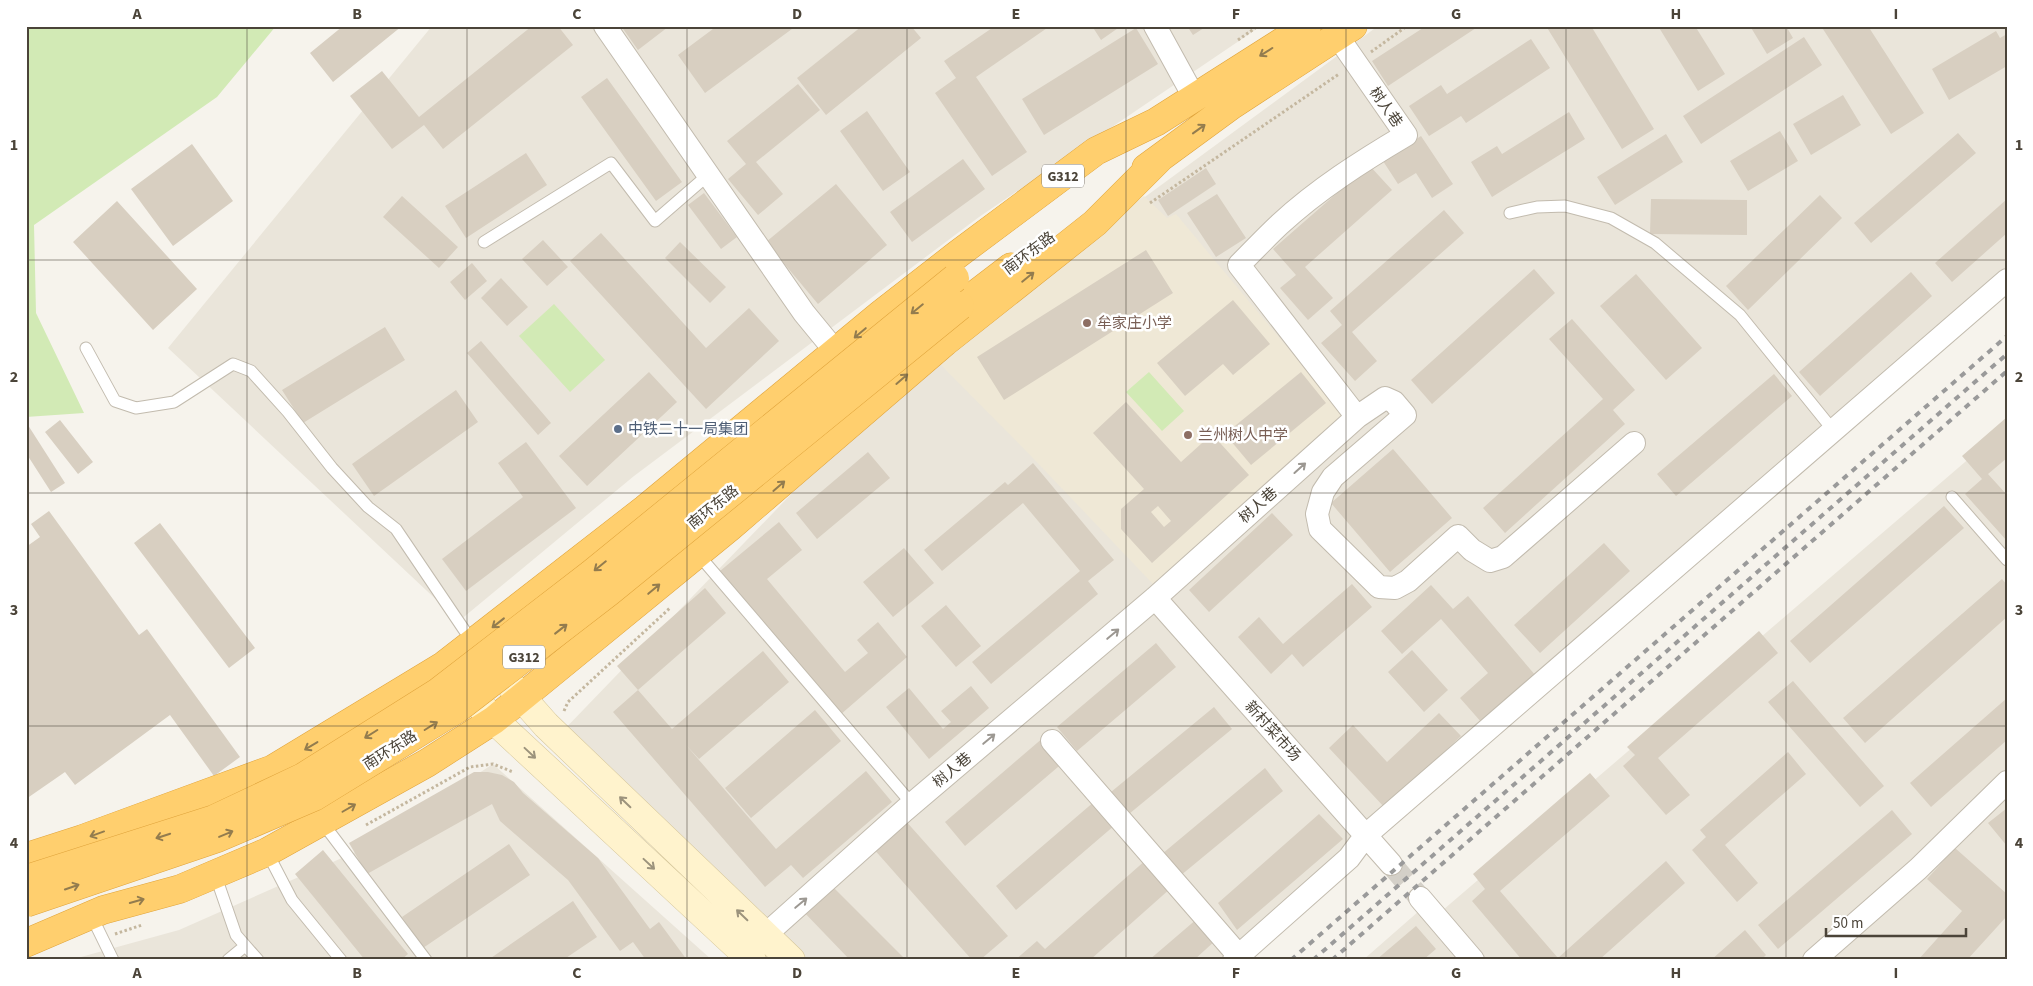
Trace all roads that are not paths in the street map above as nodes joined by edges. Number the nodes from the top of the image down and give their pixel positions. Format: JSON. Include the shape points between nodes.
{"nodes":[{"id":1,"x":604,"y":26,"type":"edge"},
{"id":2,"x":1155,"y":26,"type":"edge"},
{"id":3,"x":1307,"y":26,"type":"edge"},
{"id":4,"x":1345,"y":31,"type":"edge"},
{"id":5,"x":1194,"y":97,"type":"junction"},
{"id":6,"x":1156,"y":122,"type":"junction"},
{"id":7,"x":1160,"y":158,"type":"junction"},
{"id":8,"x":708,"y":175,"type":"junction"},
{"id":9,"x":1510,"y":213,"type":"dead end"},
{"id":10,"x":484,"y":242,"type":"dead end"},
{"id":11,"x":2007,"y":280,"type":"edge"},
{"id":12,"x":86,"y":348,"type":"dead end"},
{"id":13,"x":836,"y":352,"type":"junction"},
{"id":14,"x":1357,"y":417,"type":"junction"},
{"id":15,"x":1833,"y":430,"type":"junction"},
{"id":16,"x":1634,"y":443,"type":"dead end"},
{"id":17,"x":1952,"y":496,"type":"dead end"},
{"id":18,"x":697,"y":553,"type":"junction"},
{"id":19,"x":2007,"y":560,"type":"edge"},
{"id":20,"x":1154,"y":598,"type":"junction"},
{"id":21,"x":473,"y":643,"type":"junction"},
{"id":22,"x":442,"y":666,"type":"junction"},
{"id":23,"x":521,"y":697,"type":"junction"},
{"id":24,"x":494,"y":720,"type":"junction"},
{"id":25,"x":1052,"y":741,"type":"dead end"},
{"id":26,"x":2007,"y":782,"type":"edge"},
{"id":27,"x":912,"y":804,"type":"junction"},
{"id":28,"x":329,"y":831,"type":"junction"},
{"id":29,"x":1366,"y":835,"type":"junction"},
{"id":30,"x":267,"y":852,"type":"junction"},
{"id":31,"x":26,"y":857,"type":"edge"},
{"id":32,"x":1391,"y":864,"type":"tunnel mouth"},
{"id":33,"x":215,"y":874,"type":"junction"},
{"id":34,"x":26,"y":879,"type":"edge"},
{"id":35,"x":1420,"y":898,"type":"tunnel mouth"},
{"id":36,"x":26,"y":903,"type":"edge"},
{"id":37,"x":91,"y":915,"type":"junction"},
{"id":38,"x":764,"y":936,"type":"junction"},
{"id":39,"x":26,"y":943,"type":"edge"},
{"id":40,"x":245,"y":946,"type":"junction"},
{"id":41,"x":1236,"y":958,"type":"edge"},
{"id":42,"x":114,"y":960,"type":"edge"},
{"id":43,"x":228,"y":960,"type":"edge"},
{"id":44,"x":258,"y":960,"type":"edge"},
{"id":45,"x":341,"y":960,"type":"edge"},
{"id":46,"x":426,"y":960,"type":"edge"},
{"id":47,"x":752,"y":960,"type":"edge"},
{"id":48,"x":791,"y":960,"type":"edge"},
{"id":49,"x":1473,"y":960,"type":"edge"},
{"id":50,"x":1814,"y":960,"type":"edge"}],
"edges":[{"from":1,"to":8,"type":"street"},
{"from":2,"to":5,"type":"street"},
{"from":3,"to":5,"type":"highway","name":"南环东路","number":"G312","one_way":true},
{"from":7,"to":4,"type":"highway","name":"南环东路","number":"G312","one_way":true,"via":[[1232,105]]},
{"from":4,"to":14,"type":"street","name":"树人巷","via":[[1356,62],[1406,135],[1365,159],[1326,188],[1282,223],[1239,265]]},
{"from":5,"to":6,"type":"highway","name":"南环东路","number":"G312"},
{"from":6,"to":13,"type":"highway","name":"南环东路","number":"G312","one_way":true,"via":[[1096,151],[950,260]]},
{"from":6,"to":34,"type":"highway","name":"南环东路","number":"G312","one_way":true,"bridge":true,"via":[[955,278],[591,574],[438,692],[303,777],[214,819]]},
{"from":18,"to":7,"type":"highway","one_way":true,"via":[[945,342],[1094,223]]},
{"from":36,"to":7,"type":"highway","name":"南环东路","number":"G312","one_way":true,"bridge":true,"via":[[218,838],[314,797],[457,710],[609,592],[960,306]]},
{"from":8,"to":10,"type":"lane","via":[[654,221],[611,163]]},
{"from":8,"to":13,"type":"street","via":[[804,313]]},
{"from":9,"to":15,"type":"lane","via":[[1536,207],[1565,206],[1611,218],[1655,243],[1740,315]]},
{"from":11,"to":15,"type":"street"},
{"from":12,"to":21,"type":"lane","via":[[115,401],[136,408],[174,402],[233,364],[251,371],[332,468],[368,507],[396,529]]},
{"from":13,"to":21,"type":"highway","name":"南环东路","one_way":true,"via":[[645,509]]},
{"from":14,"to":16,"type":"street","via":[[1386,398],[1405,415],[1334,477],[1323,492],[1317,514],[1320,529],[1379,587],[1395,588],[1408,581],[1458,536],[1490,561],[1503,557]]},
{"from":20,"to":14,"type":"street","name":"树人巷","one_way":true},
{"from":15,"to":29,"type":"street"},
{"from":17,"to":19,"type":"lane"},
{"from":23,"to":18,"type":"highway","one_way":true},
{"from":18,"to":27,"type":"lane"},
{"from":27,"to":20,"type":"street","name":"树人巷","one_way":true},
{"from":20,"to":29,"type":"street","name":"新村菜市场"},
{"from":21,"to":22,"type":"highway","name":"南环东路"},
{"from":21,"to":23,"type":"street"},
{"from":22,"to":24,"type":"street"},
{"from":22,"to":31,"type":"highway","name":"南环东路","one_way":true,"via":[[273,769]]},
{"from":23,"to":24,"type":"highway"},
{"from":38,"to":23,"type":"street","one_way":true,"via":[[546,726]]},
{"from":28,"to":24,"type":"highway","one_way":true},
{"from":24,"to":47,"type":"street","one_way":true},
{"from":25,"to":41,"type":"street"},
{"from":26,"to":50,"type":"street","via":[[1918,869]]},
{"from":38,"to":27,"type":"street","name":"树人巷","one_way":true},
{"from":28,"to":30,"type":"highway"},
{"from":28,"to":46,"type":"lane"},
{"from":29,"to":32,"type":"street","name":"新村菜市场"},
{"from":29,"to":41,"type":"street","via":[[1349,858]]},
{"from":30,"to":33,"type":"highway"},
{"from":30,"to":45,"type":"lane","via":[[292,900]]},
{"from":37,"to":33,"type":"highway","one_way":true,"via":[[180,889]]},
{"from":33,"to":40,"type":"lane","via":[[236,935]]},
{"from":35,"to":49,"type":"street"},
{"from":37,"to":39,"type":"highway"},
{"from":37,"to":42,"type":"lane"},
{"from":38,"to":48,"type":"street"},
{"from":40,"to":43,"type":"lane"},
{"from":40,"to":44,"type":"lane"}]}
